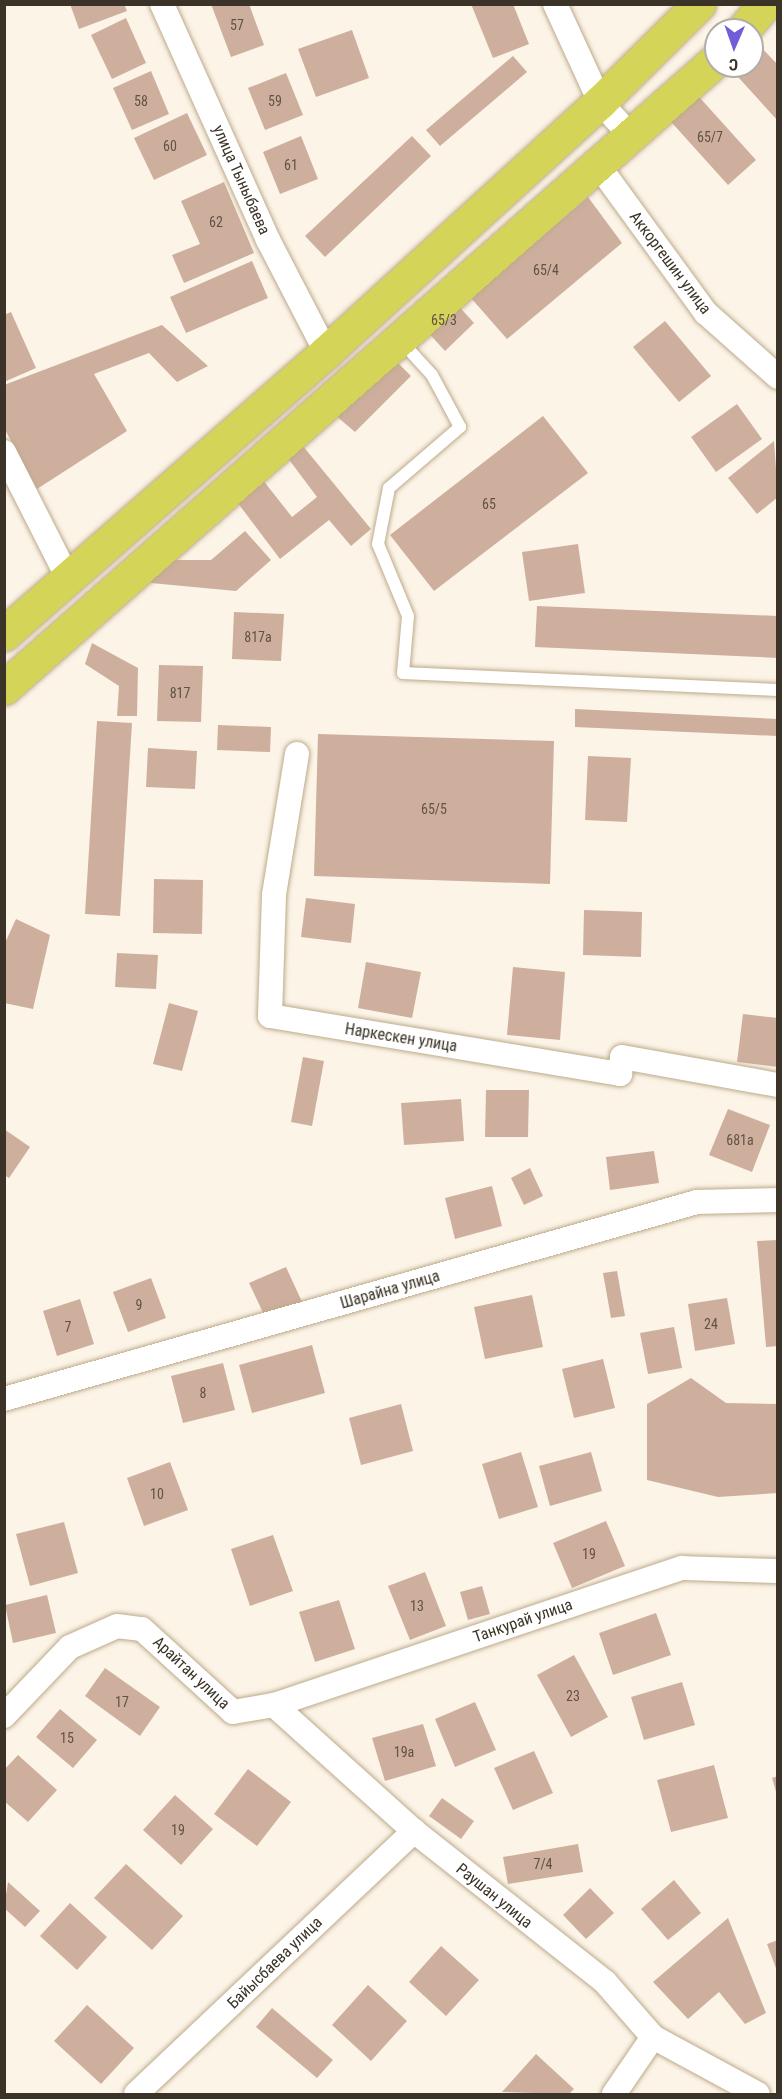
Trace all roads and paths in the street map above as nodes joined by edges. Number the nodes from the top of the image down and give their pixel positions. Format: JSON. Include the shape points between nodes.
{"nodes":[{"id":1,"x":162,"y":4,"type":"edge"},
{"id":2,"x":555,"y":4,"type":"edge"},
{"id":3,"x":699,"y":4,"type":"edge"},
{"id":4,"x":765,"y":4,"type":"edge"},
{"id":5,"x":753,"y":18,"type":"edge"},
{"id":6,"x":704,"y":71,"type":"edge"},
{"id":7,"x":600,"y":102,"type":"junction"},
{"id":8,"x":631,"y":136,"type":"junction"},
{"id":9,"x":598,"y":165,"type":"junction"},
{"id":10,"x":401,"y":341,"type":"junction"},
{"id":11,"x":326,"y":352,"type":"junction"},
{"id":12,"x":777,"y":377,"type":"edge"},
{"id":13,"x":4,"y":452,"type":"edge"},
{"id":14,"x":67,"y":576,"type":"junction"},
{"id":15,"x":4,"y":634,"type":"edge"},
{"id":16,"x":4,"y":688,"type":"edge"},
{"id":17,"x":777,"y":690,"type":"edge"},
{"id":18,"x":297,"y":754,"type":"dead end"},
{"id":19,"x":777,"y":1085,"type":"edge"},
{"id":20,"x":777,"y":1198,"type":"edge"},
{"id":21,"x":4,"y":1399,"type":"edge"},
{"id":22,"x":777,"y":1570,"type":"edge"},
{"id":23,"x":274,"y":1705,"type":"junction"},
{"id":24,"x":4,"y":1716,"type":"edge"},
{"id":25,"x":414,"y":1831,"type":"junction"},
{"id":26,"x":653,"y":2037,"type":"junction"},
{"id":27,"x":136,"y":2094,"type":"edge"},
{"id":28,"x":614,"y":2094,"type":"edge"},
{"id":29,"x":758,"y":2094,"type":"edge"}],
"edges":[{"from":1,"to":11,"type":"street","name":"улица Тыныбаева","via":[[268,240]]},
{"from":2,"to":7,"type":"street"},
{"from":3,"to":7,"type":"highway"},
{"from":4,"to":5,"type":"highway"},
{"from":6,"to":8,"type":"highway"},
{"from":7,"to":8,"type":"street"},
{"from":7,"to":11,"type":"highway"},
{"from":8,"to":9,"type":"highway"},
{"from":9,"to":10,"type":"highway"},
{"from":9,"to":12,"type":"street","name":"Аккоргешин улица","via":[[706,313]]},
{"from":10,"to":16,"type":"highway","via":[[321,405]]},
{"from":10,"to":17,"type":"lane","via":[[432,375],[460,426],[389,488],[378,544],[408,616],[403,673]]},
{"from":11,"to":14,"type":"highway"},
{"from":13,"to":14,"type":"street"},
{"from":14,"to":15,"type":"highway"},
{"from":18,"to":19,"type":"street","name":"Наркескен улица","via":[[274,895],[270,1016],[620,1074],[622,1057]]},
{"from":20,"to":21,"type":"street","name":"Шарайна улица","via":[[697,1202]]},
{"from":22,"to":23,"type":"street","name":"Танкурай улица","via":[[682,1568]]},
{"from":23,"to":24,"type":"street","name":"Арайтан улица","via":[[233,1712],[142,1629],[117,1626],[70,1647]]},
{"from":23,"to":25,"type":"street","name":"Раушан улица"},
{"from":25,"to":26,"type":"street","name":"Раушан улица","via":[[605,1982]]},
{"from":25,"to":27,"type":"street","name":"Байысбаева улица"},
{"from":26,"to":28,"type":"street"},
{"from":26,"to":29,"type":"street","name":"Раушан улица"}]}
